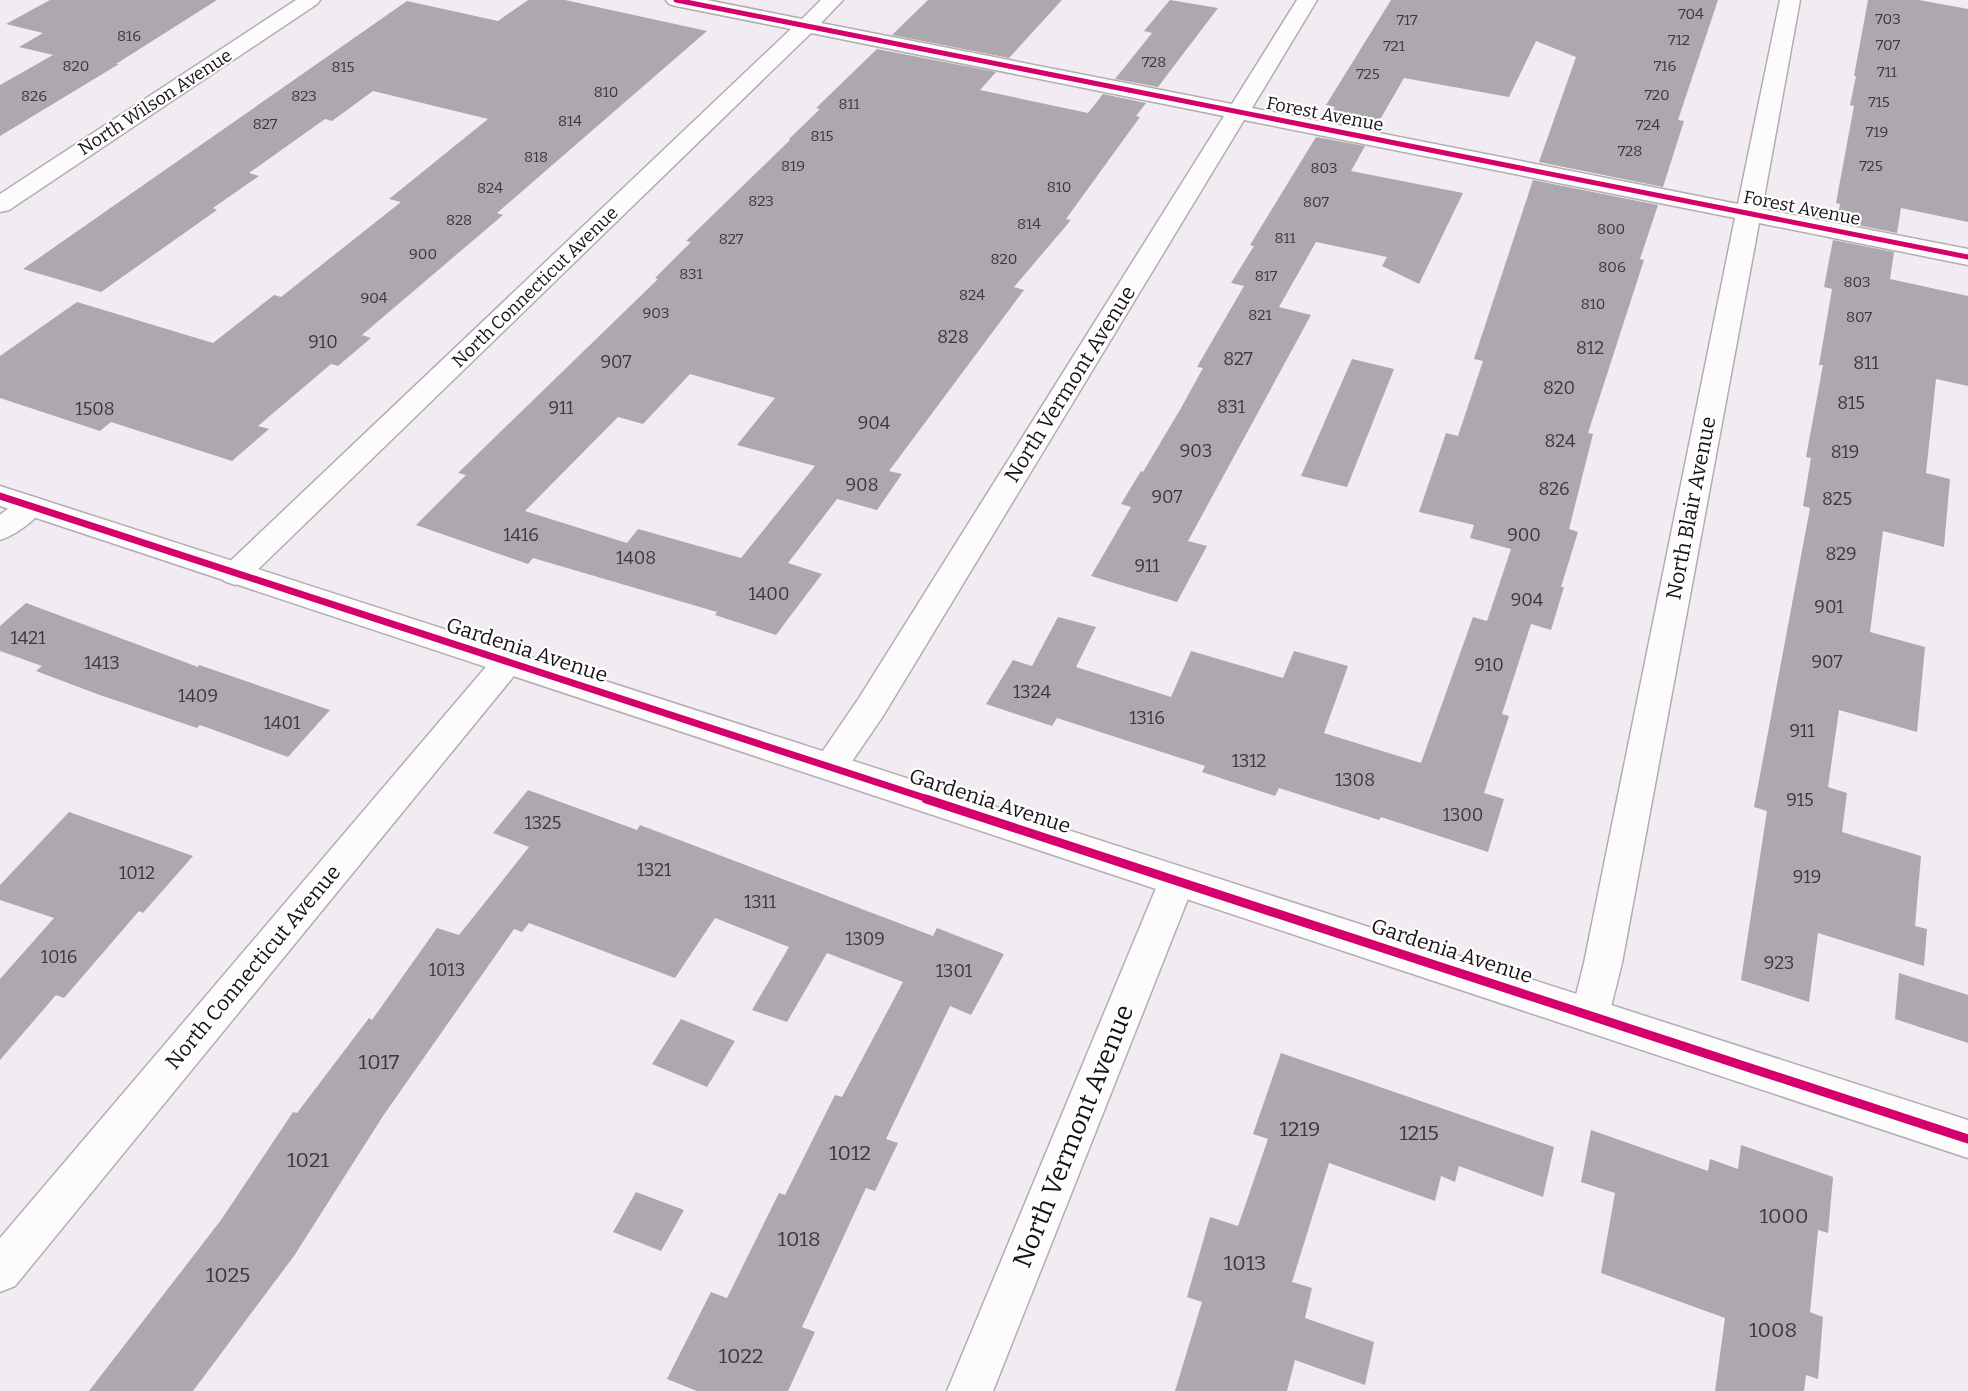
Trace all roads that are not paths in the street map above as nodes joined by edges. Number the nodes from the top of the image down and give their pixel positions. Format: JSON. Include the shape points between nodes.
{"nodes":[{"id":1,"x":310,"y":0,"type":"edge"},
{"id":2,"x":676,"y":0,"type":"edge"},
{"id":3,"x":833,"y":0,"type":"edge"},
{"id":4,"x":1307,"y":0,"type":"edge"},
{"id":5,"x":1790,"y":0,"type":"edge"},
{"id":6,"x":806,"y":26,"type":"junction"},
{"id":7,"x":1238,"y":112,"type":"junction"},
{"id":8,"x":0,"y":205,"type":"edge"},
{"id":9,"x":1748,"y":212,"type":"junction"},
{"id":10,"x":1968,"y":256,"type":"edge"},
{"id":11,"x":15,"y":501,"type":"edge"},
{"id":12,"x":0,"y":530,"type":"edge"},
{"id":13,"x":235,"y":574,"type":"junction"},
{"id":14,"x":507,"y":663,"type":"junction"},
{"id":15,"x":830,"y":767,"type":"junction"},
{"id":16,"x":1178,"y":881,"type":"junction"},
{"id":17,"x":1590,"y":1015,"type":"junction"},
{"id":18,"x":1968,"y":1139,"type":"edge"},
{"id":19,"x":0,"y":1271,"type":"edge"},
{"id":20,"x":970,"y":1391,"type":"edge"}],
"edges":[{"from":1,"to":8,"type":"street","name":"North Wilson Avenue"},
{"from":2,"to":6,"type":"street","name":"Forest Avenue"},
{"from":3,"to":6,"type":"street","name":"North Connecticut Avenue"},
{"from":4,"to":7,"type":"street","name":"North Vermont Avenue"},
{"from":5,"to":9,"type":"street","name":"North Blair Avenue"},
{"from":6,"to":7,"type":"street","name":"Forest Avenue"},
{"from":6,"to":13,"type":"street","name":"North Connecticut Avenue"},
{"from":7,"to":9,"type":"street","name":"Forest Avenue"},
{"from":7,"to":15,"type":"street","name":"North Vermont Avenue","via":[[871,707]]},
{"from":9,"to":10,"type":"street","name":"Forest Avenue"},
{"from":9,"to":17,"type":"street","name":"North Blair Avenue"},
{"from":11,"to":12,"type":"street"},
{"from":11,"to":13,"type":"street","name":"Gardenia Avenue"},
{"from":13,"to":14,"type":"street","name":"Gardenia Avenue"},
{"from":14,"to":15,"type":"street","name":"Gardenia Avenue"},
{"from":14,"to":19,"type":"street","name":"North Connecticut Avenue"},
{"from":15,"to":16,"type":"street","name":"Gardenia Avenue"},
{"from":16,"to":17,"type":"street","name":"Gardenia Avenue"},
{"from":16,"to":20,"type":"street","name":"North Vermont Avenue"},
{"from":17,"to":18,"type":"street","name":"Gardenia Avenue"}]}
